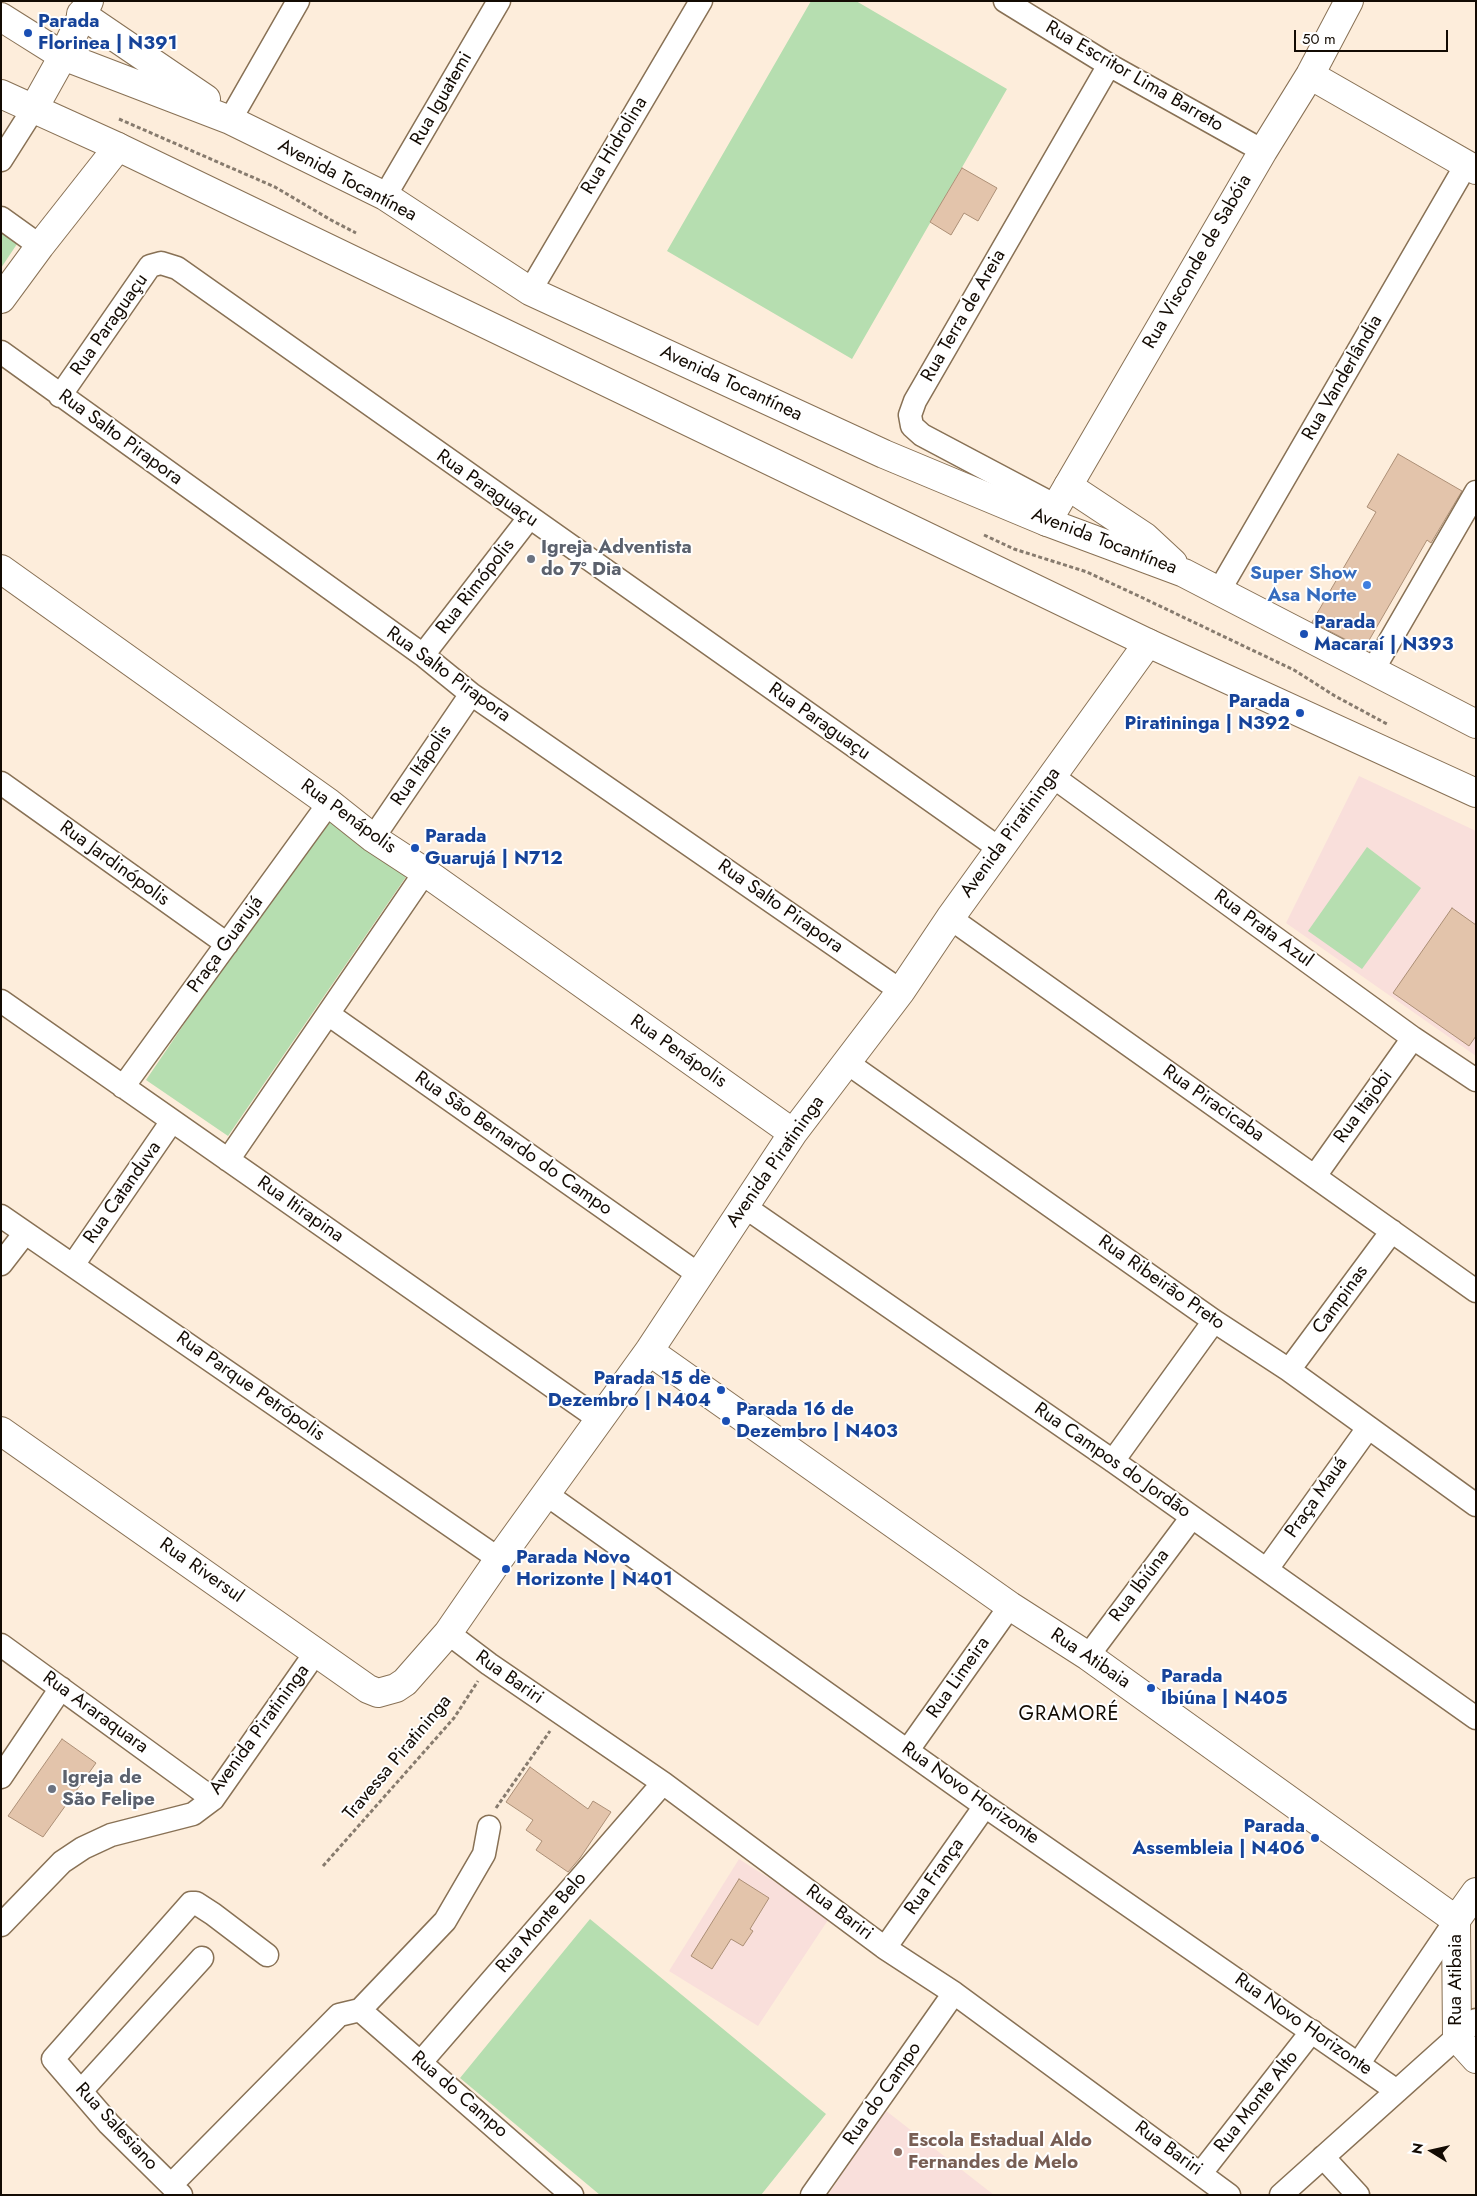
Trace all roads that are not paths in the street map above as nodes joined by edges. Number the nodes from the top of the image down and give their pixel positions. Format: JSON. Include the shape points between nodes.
{"nodes":[{"id":1,"x":298,"y":1,"type":"edge"},
{"id":2,"x":499,"y":1,"type":"edge"},
{"id":3,"x":700,"y":1,"type":"edge"},
{"id":4,"x":1006,"y":1,"type":"edge"},
{"id":5,"x":1349,"y":1,"type":"edge"},
{"id":6,"x":85,"y":8,"type":"edge"},
{"id":7,"x":1,"y":17,"type":"edge"},
{"id":8,"x":63,"y":56,"type":"junction"},
{"id":9,"x":1109,"y":65,"type":"junction"},
{"id":10,"x":1310,"y":75,"type":"junction"},
{"id":11,"x":1,"y":94,"type":"edge"},
{"id":12,"x":34,"y":108,"type":"junction"},
{"id":13,"x":230,"y":120,"type":"junction"},
{"id":14,"x":118,"y":146,"type":"junction"},
{"id":15,"x":1263,"y":151,"type":"junction"},
{"id":16,"x":1,"y":160,"type":"edge"},
{"id":17,"x":1471,"y":168,"type":"edge"},
{"id":18,"x":384,"y":196,"type":"junction"},
{"id":19,"x":1,"y":218,"type":"edge"},
{"id":20,"x":40,"y":246,"type":"junction"},
{"id":21,"x":530,"y":291,"type":"junction"},
{"id":22,"x":1,"y":299,"type":"edge"},
{"id":23,"x":5,"y":362,"type":"edge"},
{"id":24,"x":60,"y":396,"type":"junction"},
{"id":25,"x":1476,"y":492,"type":"edge"},
{"id":26,"x":1057,"y":505,"type":"junction"},
{"id":27,"x":529,"y":518,"type":"junction"},
{"id":28,"x":1,"y":569,"type":"edge"},
{"id":29,"x":1184,"y":573,"type":"junction"},
{"id":30,"x":1219,"y":591,"type":"junction"},
{"id":31,"x":1148,"y":643,"type":"junction"},
{"id":32,"x":423,"y":656,"type":"junction"},
{"id":33,"x":1373,"y":670,"type":"junction"},
{"id":34,"x":471,"y":694,"type":"junction"},
{"id":35,"x":1476,"y":724,"type":"edge"},
{"id":36,"x":1052,"y":776,"type":"junction"},
{"id":37,"x":1,"y":783,"type":"edge"},
{"id":38,"x":1476,"y":793,"type":"edge"},
{"id":39,"x":329,"y":803,"type":"junction"},
{"id":40,"x":373,"y":838,"type":"junction"},
{"id":41,"x":1000,"y":849,"type":"junction"},
{"id":42,"x":425,"y":872,"type":"junction"},
{"id":43,"x":950,"y":918,"type":"junction"},
{"id":44,"x":227,"y":944,"type":"junction"},
{"id":45,"x":901,"y":991,"type":"junction"},
{"id":46,"x":1,"y":1001,"type":"edge"},
{"id":47,"x":328,"y":1014,"type":"junction"},
{"id":48,"x":1413,"y":1038,"type":"junction"},
{"id":49,"x":846,"y":1062,"type":"junction"},
{"id":50,"x":1476,"y":1080,"type":"edge"},
{"id":51,"x":123,"y":1087,"type":"junction"},
{"id":52,"x":172,"y":1121,"type":"junction"},
{"id":53,"x":793,"y":1134,"type":"junction"},
{"id":54,"x":228,"y":1160,"type":"junction"},
{"id":55,"x":1315,"y":1176,"type":"junction"},
{"id":56,"x":745,"y":1207,"type":"junction"},
{"id":57,"x":1,"y":1216,"type":"edge"},
{"id":58,"x":1392,"y":1231,"type":"junction"},
{"id":59,"x":25,"y":1232,"type":"junction"},
{"id":60,"x":1,"y":1264,"type":"edge"},
{"id":61,"x":73,"y":1264,"type":"junction"},
{"id":62,"x":698,"y":1274,"type":"junction"},
{"id":63,"x":1476,"y":1291,"type":"edge"},
{"id":64,"x":1214,"y":1321,"type":"junction"},
{"id":65,"x":649,"y":1351,"type":"junction"},
{"id":66,"x":1289,"y":1370,"type":"junction"},
{"id":67,"x":599,"y":1419,"type":"junction"},
{"id":68,"x":1368,"y":1428,"type":"junction"},
{"id":69,"x":1,"y":1431,"type":"edge"},
{"id":70,"x":1113,"y":1461,"type":"junction"},
{"id":71,"x":546,"y":1494,"type":"junction"},
{"id":72,"x":1476,"y":1505,"type":"edge"},
{"id":73,"x":1192,"y":1517,"type":"junction"},
{"id":74,"x":499,"y":1559,"type":"junction"},
{"id":75,"x":1267,"y":1569,"type":"junction"},
{"id":76,"x":1010,"y":1606,"type":"junction"},
{"id":77,"x":448,"y":1633,"type":"junction"},
{"id":78,"x":1,"y":1645,"type":"edge"},
{"id":79,"x":316,"y":1652,"type":"junction"},
{"id":80,"x":1088,"y":1656,"type":"junction"},
{"id":81,"x":405,"y":1682,"type":"joint"},
{"id":82,"x":61,"y":1688,"type":"junction"},
{"id":83,"x":1476,"y":1718,"type":"edge"},
{"id":84,"x":908,"y":1750,"type":"junction"},
{"id":85,"x":1,"y":1777,"type":"edge"},
{"id":86,"x":663,"y":1783,"type":"junction"},
{"id":87,"x":213,"y":1799,"type":"junction"},
{"id":88,"x":985,"y":1806,"type":"junction"},
{"id":89,"x":490,"y":1827,"type":"road end"},
{"id":90,"x":1476,"y":1892,"type":"edge"},
{"id":91,"x":1456,"y":1920,"type":"junction"},
{"id":92,"x":1,"y":1925,"type":"edge"},
{"id":93,"x":885,"y":1948,"type":"junction"},
{"id":94,"x":267,"y":1955,"type":"dead end"},
{"id":95,"x":202,"y":1958,"type":"dead end"},
{"id":96,"x":954,"y":1993,"type":"junction"},
{"id":97,"x":350,"y":2013,"type":"junction"},
{"id":98,"x":1466,"y":2029,"type":"edge"},
{"id":99,"x":1312,"y":2031,"type":"junction"},
{"id":100,"x":1476,"y":2059,"type":"edge"},
{"id":101,"x":421,"y":2062,"type":"junction"},
{"id":102,"x":1359,"y":2063,"type":"junction"},
{"id":103,"x":81,"y":2091,"type":"junction"},
{"id":104,"x":1397,"y":2091,"type":"junction"},
{"id":105,"x":1323,"y":2157,"type":"junction"},
{"id":106,"x":1201,"y":2173,"type":"junction"},
{"id":107,"x":176,"y":2190,"type":"edge"},
{"id":108,"x":572,"y":2195,"type":"edge"},
{"id":109,"x":812,"y":2195,"type":"edge"},
{"id":110,"x":1229,"y":2195,"type":"edge"},
{"id":111,"x":1281,"y":2195,"type":"edge"},
{"id":112,"x":1358,"y":2195,"type":"edge"}],
"edges":[{"from":1,"to":13,"type":"street"},
{"from":2,"to":18,"type":"street","name":"Rua Iguatemi"},
{"from":3,"to":21,"type":"street","name":"Rua Hidrolina"},
{"from":4,"to":9,"type":"street","name":"Rua Escritor Lima Barreto"},
{"from":5,"to":10,"type":"street","name":"Rua Visconde de Sabóia"},
{"from":6,"to":8,"type":"street"},
{"from":6,"to":13,"type":"street"},
{"from":7,"to":8,"type":"street","name":"Avenida Tocantínea"},
{"from":8,"to":12,"type":"street"},
{"from":8,"to":13,"type":"street","name":"Avenida Tocantínea"},
{"from":9,"to":15,"type":"street","name":"Rua Escritor Lima Barreto"},
{"from":9,"to":26,"type":"street","name":"Rua Terra de Areia","via":[[915,401],[910,415],[912,426],[922,435]]},
{"from":10,"to":15,"type":"street","name":"Rua Visconde de Sabóia"},
{"from":10,"to":17,"type":"street"},
{"from":11,"to":12,"type":"street"},
{"from":12,"to":14,"type":"street"},
{"from":12,"to":16,"type":"street"},
{"from":13,"to":18,"type":"street","name":"Avenida Tocantínea"},
{"from":14,"to":20,"type":"street"},
{"from":14,"to":31,"type":"street"},
{"from":15,"to":26,"type":"street","name":"Rua Visconde de Sabóia"},
{"from":17,"to":30,"type":"street","name":"Rua Vanderlândia"},
{"from":18,"to":21,"type":"street","name":"Avenida Tocantínea"},
{"from":19,"to":20,"type":"street"},
{"from":20,"to":22,"type":"street"},
{"from":21,"to":26,"type":"street","name":"Avenida Tocantínea","via":[[884,454]]},
{"from":23,"to":24,"type":"street","name":"Rua Salto Pirapora"},
{"from":24,"to":27,"type":"street","name":"Rua Paraguaçu","via":[[150,266],[169,264]]},
{"from":24,"to":32,"type":"street","name":"Rua Salto Pirapora"},
{"from":25,"to":33,"type":"street"},
{"from":26,"to":29,"type":"street","name":"Avenida Tocantínea"},
{"from":26,"to":29,"type":"street","via":[[1145,537]]},
{"from":27,"to":32,"type":"street","name":"Rua Rimópolis"},
{"from":27,"to":41,"type":"street","name":"Rua Paraguaçu"},
{"from":28,"to":39,"type":"street","name":"Rua Penápolis"},
{"from":29,"to":30,"type":"street","name":"Avenida Tocantínea"},
{"from":30,"to":33,"type":"street","name":"Avenida Tocantínea"},
{"from":31,"to":36,"type":"street","name":"Avenida Piratininga"},
{"from":31,"to":38,"type":"street"},
{"from":32,"to":34,"type":"street","name":"Rua Salto Pirapora"},
{"from":33,"to":35,"type":"street","name":"Avenida Tocantínea"},
{"from":34,"to":40,"type":"street","name":"Rua Itápolis"},
{"from":34,"to":45,"type":"street","name":"Rua Salto Pirapora"},
{"from":36,"to":41,"type":"street","name":"Avenida Piratininga"},
{"from":36,"to":48,"type":"street","name":"Rua Prata Azul"},
{"from":37,"to":44,"type":"street","name":"Rua Jardinópolis"},
{"from":39,"to":40,"type":"street","name":"Rua Penápolis"},
{"from":39,"to":44,"type":"street","name":"Praça Guarujá"},
{"from":40,"to":42,"type":"street","name":"Rua Penápolis"},
{"from":41,"to":43,"type":"street","name":"Avenida Piratininga"},
{"from":42,"to":47,"type":"street"},
{"from":42,"to":53,"type":"street","name":"Rua Penápolis"},
{"from":43,"to":45,"type":"street","name":"Avenida Piratininga"},
{"from":43,"to":55,"type":"street","name":"Rua Piracicaba"},
{"from":44,"to":51,"type":"street","name":"Praça Guarujá"},
{"from":45,"to":49,"type":"street","name":"Avenida Piratininga"},
{"from":46,"to":51,"type":"street","name":"Rua Itirapina"},
{"from":47,"to":54,"type":"street"},
{"from":47,"to":62,"type":"street","name":"Rua São Bernardo do Campo"},
{"from":48,"to":50,"type":"street","name":"Rua Prata Azul"},
{"from":48,"to":55,"type":"street","name":"Rua Itajobi"},
{"from":49,"to":53,"type":"street","name":"Avenida Piratininga"},
{"from":49,"to":64,"type":"street","name":"Rua Ribeirão Preto"},
{"from":51,"to":52,"type":"street","name":"Rua Itirapina"},
{"from":52,"to":54,"type":"street","name":"Rua Itirapina"},
{"from":52,"to":61,"type":"street","name":"Rua Catanduva"},
{"from":53,"to":56,"type":"street","name":"Avenida Piratininga"},
{"from":54,"to":67,"type":"street","name":"Rua Itirapina"},
{"from":55,"to":58,"type":"street","name":"Rua Piracicaba"},
{"from":56,"to":62,"type":"street","name":"Avenida Piratininga"},
{"from":56,"to":70,"type":"street","name":"Rua Campos do Jordão"},
{"from":57,"to":59,"type":"street","name":"Rua Parque Petrópolis"},
{"from":58,"to":63,"type":"street","name":"Rua Piracicaba"},
{"from":58,"to":66,"type":"street","name":"Campinas"},
{"from":59,"to":60,"type":"street"},
{"from":59,"to":61,"type":"street","name":"Rua Parque Petrópolis"},
{"from":61,"to":74,"type":"street","name":"Rua Parque Petrópolis"},
{"from":62,"to":65,"type":"street","name":"Avenida Piratininga"},
{"from":64,"to":66,"type":"street","name":"Rua Ribeirão Preto"},
{"from":64,"to":70,"type":"street"},
{"from":65,"to":67,"type":"street","name":"Avenida Piratininga"},
{"from":65,"to":76,"type":"street","name":"Rua Atibaia"},
{"from":66,"to":68,"type":"street","name":"Rua Ribeirão Preto"},
{"from":67,"to":71,"type":"street","name":"Avenida Piratininga"},
{"from":68,"to":72,"type":"street","name":"Rua Ribeirão Preto"},
{"from":68,"to":75,"type":"street","name":"Praça Mauá"},
{"from":69,"to":79,"type":"street","name":"Rua Riversul"},
{"from":70,"to":73,"type":"street","name":"Rua Campos do Jordão"},
{"from":71,"to":74,"type":"street","name":"Avenida Piratininga"},
{"from":71,"to":84,"type":"street","name":"Rua Novo Horizonte"},
{"from":73,"to":75,"type":"street","name":"Rua Campos do Jordão"},
{"from":73,"to":80,"type":"street","name":"Rua Ibiúna"},
{"from":74,"to":77,"type":"street","name":"Avenida Piratininga"},
{"from":75,"to":83,"type":"street","name":"Rua Campos do Jordão"},
{"from":76,"to":80,"type":"street","name":"Rua Atibaia"},
{"from":76,"to":84,"type":"street","name":"Rua Limeira"},
{"from":77,"to":81,"type":"street","name":"Avenida Piratininga"},
{"from":77,"to":86,"type":"street","name":"Rua Bariri","via":[[488,1664]]},
{"from":78,"to":82,"type":"street","name":"Rua Araraquara"},
{"from":79,"to":81,"type":"street","name":"Rua Riversul","via":[[378,1693]]},
{"from":79,"to":87,"type":"street","name":"Avenida Piratininga"},
{"from":80,"to":91,"type":"street","name":"Rua Atibaia"},
{"from":82,"to":85,"type":"street"},
{"from":82,"to":87,"type":"street","name":"Rua Araraquara"},
{"from":84,"to":88,"type":"street","name":"Rua Novo Horizonte"},
{"from":86,"to":93,"type":"street","name":"Rua Bariri"},
{"from":86,"to":101,"type":"street","name":"Rua Monte Belo"},
{"from":87,"to":92,"type":"street","name":"Avenida Piratininga","via":[[193,1814],[111,1835],[83,1848],[62,1862]]},
{"from":88,"to":93,"type":"street","name":"Rua França"},
{"from":88,"to":99,"type":"street","name":"Rua Novo Horizonte"},
{"from":89,"to":97,"type":"street","via":[[484,1854],[445,1922]]},
{"from":90,"to":91,"type":"street"},
{"from":91,"to":98,"type":"street","name":"Rua Atibaia"},
{"from":91,"to":102,"type":"street"},
{"from":93,"to":96,"type":"street","name":"Rua Bariri"},
{"from":94,"to":103,"type":"street","name":"Rua Salesiano","via":[[213,1914],[191,1902],[53,2059]]},
{"from":95,"to":103,"type":"street"},
{"from":96,"to":106,"type":"street","name":"Rua Bariri"},
{"from":96,"to":109,"type":"street","name":"Rua do Campo"},
{"from":97,"to":101,"type":"street","name":"Rua do Campo"},
{"from":97,"to":107,"type":"street"},
{"from":98,"to":100,"type":"street"},
{"from":98,"to":104,"type":"street"},
{"from":99,"to":102,"type":"street","name":"Rua Novo Horizonte"},
{"from":99,"to":106,"type":"street","name":"Rua Monte Alto"},
{"from":101,"to":108,"type":"street","name":"Rua do Campo"},
{"from":102,"to":104,"type":"street","name":"Rua Novo Horizonte"},
{"from":103,"to":107,"type":"street","name":"Rua Salesiano","via":[[109,2124]]},
{"from":104,"to":105,"type":"street"},
{"from":105,"to":111,"type":"street"},
{"from":105,"to":112,"type":"street"},
{"from":106,"to":110,"type":"street","name":"Rua Bariri"}]}
